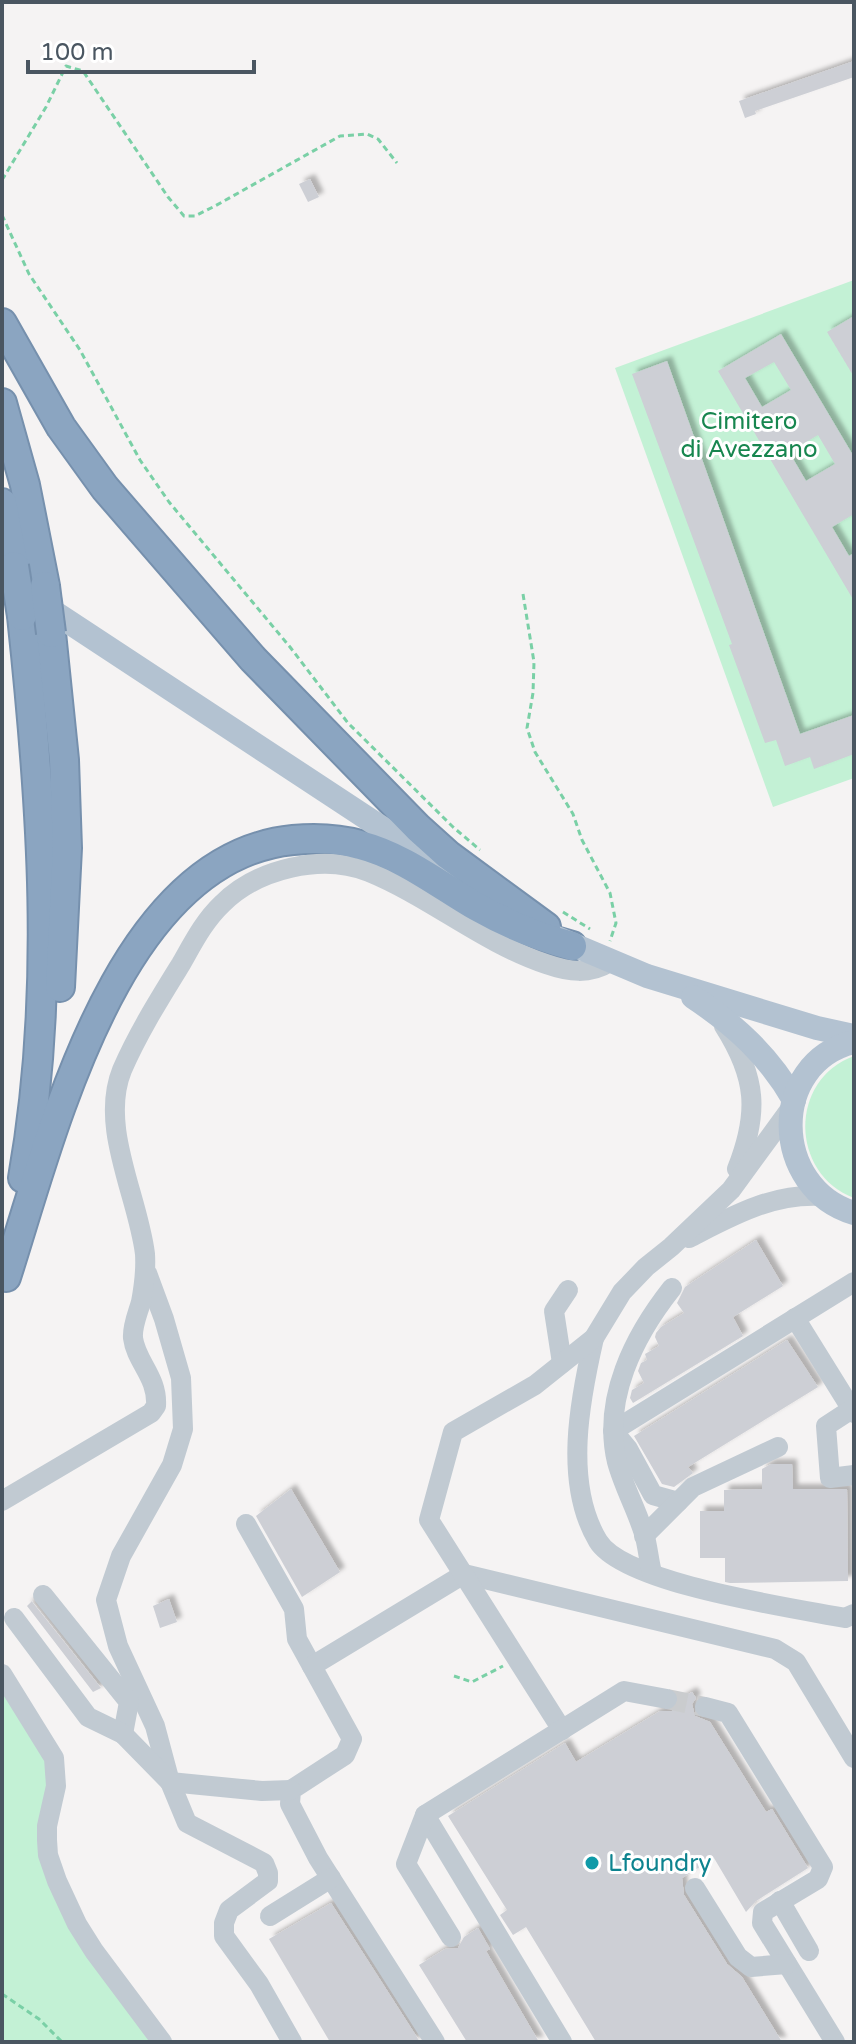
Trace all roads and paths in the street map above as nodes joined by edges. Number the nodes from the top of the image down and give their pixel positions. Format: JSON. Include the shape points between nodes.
{"nodes":[{"id":1,"x":397,"y":163,"type":"dead end"},
{"id":2,"x":2,"y":180,"type":"edge"},
{"id":3,"x":2,"y":215,"type":"edge"},
{"id":4,"x":2,"y":323,"type":"edge"},
{"id":5,"x":2,"y":403,"type":"edge"},
{"id":6,"x":2,"y":503,"type":"edge"},
{"id":7,"x":8,"y":571,"type":"edge"},
{"id":8,"x":523,"y":594,"type":"dead end"},
{"id":9,"x":483,"y":853,"type":"dead end"},
{"id":10,"x":555,"y":906,"type":"dead end"},
{"id":11,"x":584,"y":940,"type":"junction"},
{"id":12,"x":606,"y":951,"type":"junction"},
{"id":13,"x":670,"y":984,"type":"junction"},
{"id":14,"x":709,"y":1007,"type":"junction"},
{"id":15,"x":854,"y":1036,"type":"edge"},
{"id":16,"x":854,"y":1042,"type":"edge"},
{"id":17,"x":793,"y":1104,"type":"junction"},
{"id":18,"x":822,"y":1196,"type":"junction"},
{"id":19,"x":719,"y":1201,"type":"junction"},
{"id":20,"x":854,"y":1213,"type":"edge"},
{"id":21,"x":671,"y":1247,"type":"junction"},
{"id":22,"x":145,"y":1269,"type":"junction"},
{"id":23,"x":854,"y":1282,"type":"edge"},
{"id":24,"x":4,"y":1283,"type":"edge"},
{"id":25,"x":672,"y":1288,"type":"dead end"},
{"id":26,"x":568,"y":1290,"type":"dead end"},
{"id":27,"x":795,"y":1318,"type":"junction"},
{"id":28,"x":594,"y":1338,"type":"junction"},
{"id":29,"x":562,"y":1363,"type":"junction"},
{"id":30,"x":853,"y":1411,"type":"edge"},
{"id":31,"x":613,"y":1431,"type":"junction"},
{"id":32,"x":778,"y":1447,"type":"dead end"},
{"id":33,"x":854,"y":1475,"type":"edge"},
{"id":34,"x":2,"y":1501,"type":"edge"},
{"id":35,"x":678,"y":1502,"type":"junction"},
{"id":36,"x":246,"y":1524,"type":"dead end"},
{"id":37,"x":644,"y":1536,"type":"junction"},
{"id":38,"x":652,"y":1573,"type":"junction"},
{"id":39,"x":464,"y":1574,"type":"junction"},
{"id":40,"x":43,"y":1595,"type":"dead end"},
{"id":41,"x":854,"y":1614,"type":"edge"},
{"id":42,"x":14,"y":1618,"type":"dead end"},
{"id":43,"x":517,"y":1659,"type":"junction"},
{"id":44,"x":312,"y":1666,"type":"junction"},
{"id":45,"x":2,"y":1674,"type":"edge"},
{"id":46,"x":454,"y":1676,"type":"dead end"},
{"id":47,"x":667,"y":1699,"type":"tunnel mouth"},
{"id":48,"x":705,"y":1707,"type":"tunnel mouth"},
{"id":49,"x":562,"y":1730,"type":"junction"},
{"id":50,"x":123,"y":1734,"type":"junction"},
{"id":51,"x":854,"y":1758,"type":"edge"},
{"id":52,"x":170,"y":1782,"type":"junction"},
{"id":53,"x":291,"y":1790,"type":"junction"},
{"id":54,"x":425,"y":1815,"type":"junction"},
{"id":55,"x":331,"y":1878,"type":"junction"},
{"id":56,"x":695,"y":1888,"type":"dead end"},
{"id":57,"x":780,"y":1901,"type":"junction"},
{"id":58,"x":270,"y":1916,"type":"dead end"},
{"id":59,"x":451,"y":1937,"type":"dead end"},
{"id":60,"x":809,"y":1951,"type":"dead end"},
{"id":61,"x":787,"y":1964,"type":"junction"},
{"id":62,"x":2,"y":1994,"type":"edge"},
{"id":63,"x":62,"y":2042,"type":"edge"},
{"id":64,"x":162,"y":2042,"type":"edge"},
{"id":65,"x":292,"y":2042,"type":"edge"},
{"id":66,"x":435,"y":2042,"type":"edge"},
{"id":67,"x":562,"y":2042,"type":"edge"},
{"id":68,"x":835,"y":2042,"type":"edge"}],
"edges":[{"from":1,"to":2,"type":"path","via":[[378,139],[367,134],[340,136],[215,206],[184,216],[83,71],[66,66]]},
{"from":3,"to":9,"type":"path","via":[[29,274],[169,502],[348,723]]},
{"from":4,"to":11,"type":"highway","via":[[61,427],[105,488],[285,695],[462,865]]},
{"from":5,"to":24,"type":"highway","bridge":true,"via":[[45,586],[64,760],[67,848],[61,974],[45,1109]]},
{"from":6,"to":7,"type":"highway"},
{"from":7,"to":11,"type":"main road","via":[[380,828],[526,922]]},
{"from":7,"to":24,"type":"highway","bridge":true,"via":[[22,616],[34,729],[43,995],[35,1106]]},
{"from":8,"to":12,"type":"path","via":[[534,662],[527,728],[610,893],[616,923]]},
{"from":10,"to":11,"type":"path"},
{"from":11,"to":12,"type":"main road"},
{"from":11,"to":24,"type":"highway","via":[[514,926],[406,864],[360,845],[288,841],[256,847],[222,863],[168,909],[101,1010],[65,1095]]},
{"from":12,"to":13,"type":"main road"},
{"from":12,"to":22,"type":"street","via":[[597,969],[581,972],[539,962],[377,875],[345,865],[291,868],[227,898],[204,924],[162,995],[117,1085],[115,1124]]},
{"from":13,"to":14,"type":"main road"},
{"from":13,"to":15,"type":"main road"},
{"from":14,"to":17,"type":"main road","via":[[754,1045],[781,1077]]},
{"from":14,"to":19,"type":"street","via":[[739,1049],[753,1098],[747,1144]]},
{"from":16,"to":17,"type":"main road","via":[[823,1058],[806,1076]]},
{"from":17,"to":18,"type":"main road","via":[[789,1132],[794,1157]]},
{"from":17,"to":19,"type":"street"},
{"from":18,"to":20,"type":"main road"},
{"from":18,"to":21,"type":"street","via":[[784,1197],[762,1204]]},
{"from":19,"to":21,"type":"street"},
{"from":21,"to":28,"type":"street","via":[[622,1292]]},
{"from":22,"to":34,"type":"street","via":[[133,1337],[154,1385],[154,1410]]},
{"from":22,"to":52,"type":"street","via":[[181,1378],[183,1429],[172,1465],[121,1556],[106,1600],[118,1646],[155,1726]]},
{"from":23,"to":27,"type":"street"},
{"from":25,"to":31,"type":"street","via":[[636,1341],[622,1375]]},
{"from":26,"to":29,"type":"street","via":[[554,1311]]},
{"from":27,"to":30,"type":"street"},
{"from":27,"to":31,"type":"street"},
{"from":28,"to":29,"type":"street"},
{"from":28,"to":38,"type":"street","via":[[577,1437],[586,1510],[598,1542],[616,1559]]},
{"from":29,"to":39,"type":"street","via":[[535,1385],[453,1432],[429,1520]]},
{"from":30,"to":33,"type":"street","via":[[826,1426],[830,1478]]},
{"from":31,"to":35,"type":"street","via":[[653,1495]]},
{"from":31,"to":37,"type":"street","via":[[617,1462]]},
{"from":32,"to":35,"type":"street","via":[[693,1487]]},
{"from":35,"to":37,"type":"street"},
{"from":36,"to":44,"type":"street","via":[[294,1609],[297,1639]]},
{"from":37,"to":38,"type":"street"},
{"from":38,"to":41,"type":"street","via":[[757,1601],[845,1618]]},
{"from":39,"to":43,"type":"street"},
{"from":39,"to":44,"type":"street"},
{"from":39,"to":51,"type":"street","via":[[775,1649],[796,1662]]},
{"from":40,"to":50,"type":"street","via":[[129,1702]]},
{"from":42,"to":50,"type":"street","via":[[88,1717]]},
{"from":43,"to":46,"type":"path","via":[[472,1682]]},
{"from":43,"to":49,"type":"street"},
{"from":44,"to":53,"type":"street","via":[[352,1739],[345,1755]]},
{"from":45,"to":64,"type":"street","via":[[54,1758],[56,1786],[47,1840],[57,1881],[94,1951]]},
{"from":47,"to":49,"type":"street","via":[[624,1691]]},
{"from":48,"to":57,"type":"street","via":[[728,1713],[823,1867],[818,1879]]},
{"from":49,"to":54,"type":"street"},
{"from":50,"to":52,"type":"street"},
{"from":52,"to":53,"type":"street"},
{"from":52,"to":65,"type":"street","via":[[187,1823],[264,1863],[268,1881],[229,1910],[224,1936]]},
{"from":53,"to":55,"type":"street","via":[[290,1804]]},
{"from":54,"to":59,"type":"street","via":[[406,1864]]},
{"from":54,"to":67,"type":"street"},
{"from":55,"to":58,"type":"street"},
{"from":55,"to":66,"type":"street"},
{"from":56,"to":61,"type":"street","via":[[738,1957],[751,1967]]},
{"from":57,"to":60,"type":"street"},
{"from":57,"to":61,"type":"street","via":[[763,1912],[762,1923]]},
{"from":61,"to":68,"type":"street"},
{"from":62,"to":63,"type":"path"}]}
